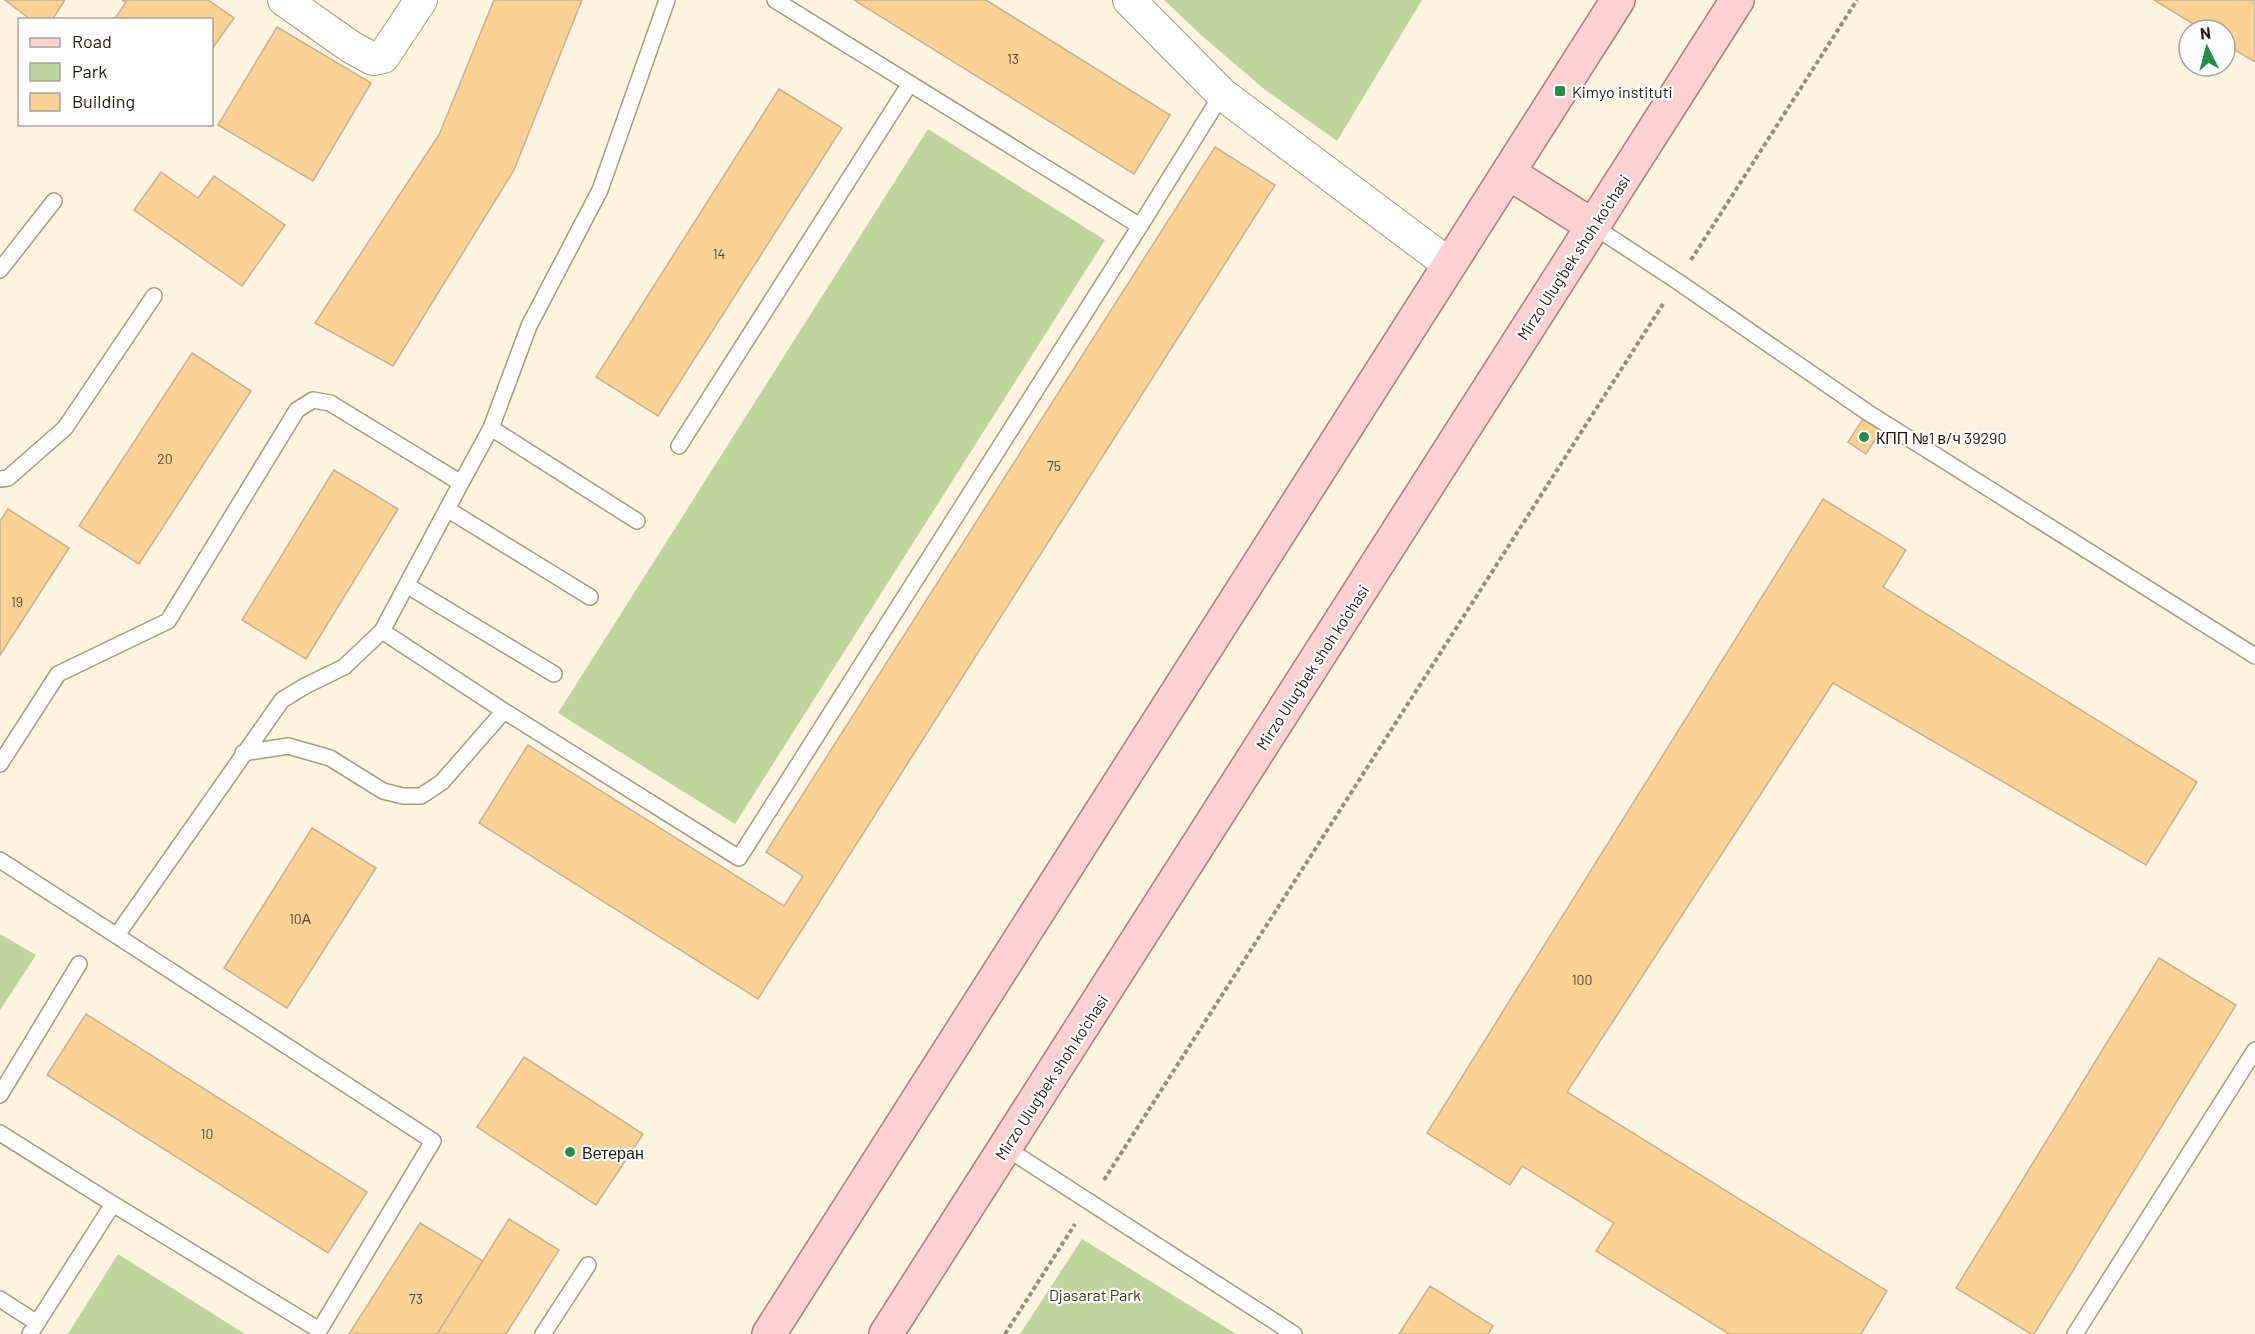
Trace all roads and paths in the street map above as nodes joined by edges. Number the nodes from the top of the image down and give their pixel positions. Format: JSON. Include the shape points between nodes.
{"nodes":[{"id":1,"x":284,"y":0,"type":"edge"},
{"id":2,"x":421,"y":0,"type":"edge"},
{"id":3,"x":667,"y":0,"type":"edge"},
{"id":4,"x":775,"y":0,"type":"edge"},
{"id":5,"x":1129,"y":0,"type":"edge"},
{"id":6,"x":1618,"y":0,"type":"edge"},
{"id":7,"x":1737,"y":0,"type":"edge"},
{"id":8,"x":1857,"y":0,"type":"edge"},
{"id":9,"x":909,"y":85,"type":"junction"},
{"id":10,"x":1222,"y":94,"type":"junction"},
{"id":11,"x":1509,"y":173,"type":"junction"},
{"id":12,"x":54,"y":201,"type":"dead end"},
{"id":13,"x":1140,"y":226,"type":"junction"},
{"id":14,"x":1593,"y":226,"type":"junction"},
{"id":15,"x":1450,"y":265,"type":"junction"},
{"id":16,"x":0,"y":270,"type":"edge"},
{"id":17,"x":1677,"y":281,"type":"junction"},
{"id":18,"x":154,"y":296,"type":"dead end"},
{"id":19,"x":491,"y":428,"type":"junction"},
{"id":20,"x":679,"y":446,"type":"dead end"},
{"id":21,"x":0,"y":479,"type":"edge"},
{"id":22,"x":461,"y":483,"type":"junction"},
{"id":23,"x":447,"y":509,"type":"junction"},
{"id":24,"x":637,"y":521,"type":"dead end"},
{"id":25,"x":408,"y":586,"type":"junction"},
{"id":26,"x":590,"y":597,"type":"dead end"},
{"id":27,"x":382,"y":631,"type":"junction"},
{"id":28,"x":2255,"y":656,"type":"edge"},
{"id":29,"x":554,"y":674,"type":"dead end"},
{"id":30,"x":504,"y":711,"type":"junction"},
{"id":31,"x":243,"y":753,"type":"junction"},
{"id":32,"x":0,"y":764,"type":"edge"},
{"id":33,"x":0,"y":860,"type":"edge"},
{"id":34,"x":117,"y":935,"type":"junction"},
{"id":35,"x":79,"y":964,"type":"dead end"},
{"id":36,"x":2255,"y":1050,"type":"edge"},
{"id":37,"x":0,"y":1095,"type":"edge"},
{"id":38,"x":0,"y":1133,"type":"edge"},
{"id":39,"x":1006,"y":1148,"type":"junction"},
{"id":40,"x":1090,"y":1202,"type":"junction"},
{"id":41,"x":113,"y":1204,"type":"junction"},
{"id":42,"x":588,"y":1265,"type":"dead end"},
{"id":43,"x":0,"y":1299,"type":"edge"},
{"id":44,"x":33,"y":1328,"type":"edge"},
{"id":45,"x":318,"y":1332,"type":"edge"},
{"id":46,"x":543,"y":1334,"type":"edge"},
{"id":47,"x":769,"y":1334,"type":"edge"},
{"id":48,"x":886,"y":1334,"type":"edge"},
{"id":49,"x":1005,"y":1334,"type":"edge"},
{"id":50,"x":1294,"y":1334,"type":"edge"},
{"id":51,"x":2075,"y":1334,"type":"edge"}],
"edges":[{"from":1,"to":2,"type":"street","via":[[373,59],[382,57]]},
{"from":3,"to":19,"type":"lane","via":[[600,190],[529,326]]},
{"from":4,"to":9,"type":"lane"},
{"from":5,"to":10,"type":"street"},
{"from":6,"to":11,"type":"main road"},
{"from":7,"to":14,"type":"main road","name":"Mirzo Ulug'bek shoh ko'chasi"},
{"from":8,"to":17,"type":"path"},
{"from":9,"to":13,"type":"lane"},
{"from":9,"to":20,"type":"lane"},
{"from":10,"to":13,"type":"lane"},
{"from":10,"to":15,"type":"street"},
{"from":11,"to":14,"type":"main road"},
{"from":11,"to":15,"type":"main road"},
{"from":12,"to":16,"type":"lane"},
{"from":13,"to":30,"type":"lane","via":[[739,858]]},
{"from":14,"to":17,"type":"lane"},
{"from":14,"to":39,"type":"main road","name":"Mirzo Ulug'bek shoh ko'chasi"},
{"from":15,"to":47,"type":"main road"},
{"from":17,"to":28,"type":"lane","via":[[1867,412]]},
{"from":17,"to":40,"type":"path"},
{"from":18,"to":21,"type":"lane","via":[[65,428],[8,478]]},
{"from":19,"to":22,"type":"lane"},
{"from":19,"to":24,"type":"lane"},
{"from":22,"to":23,"type":"lane"},
{"from":22,"to":32,"type":"lane","via":[[330,403],[313,400],[297,410],[168,621],[58,674]]},
{"from":23,"to":25,"type":"lane"},
{"from":23,"to":26,"type":"lane"},
{"from":25,"to":27,"type":"lane"},
{"from":25,"to":29,"type":"lane"},
{"from":27,"to":30,"type":"lane"},
{"from":27,"to":31,"type":"lane","via":[[344,667],[282,700]]},
{"from":30,"to":31,"type":"lane","via":[[442,782],[421,796],[383,791],[330,758],[288,746]]},
{"from":31,"to":34,"type":"lane"},
{"from":33,"to":34,"type":"lane"},
{"from":34,"to":45,"type":"lane","via":[[433,1141]]},
{"from":35,"to":37,"type":"lane"},
{"from":36,"to":51,"type":"lane"},
{"from":38,"to":41,"type":"lane"},
{"from":39,"to":40,"type":"lane"},
{"from":39,"to":48,"type":"main road","name":"Mirzo Ulug'bek shoh ko'chasi"},
{"from":40,"to":49,"type":"path"},
{"from":40,"to":50,"type":"lane"},
{"from":41,"to":44,"type":"lane"},
{"from":41,"to":45,"type":"lane"},
{"from":42,"to":46,"type":"lane"},
{"from":43,"to":44,"type":"lane"}]}
